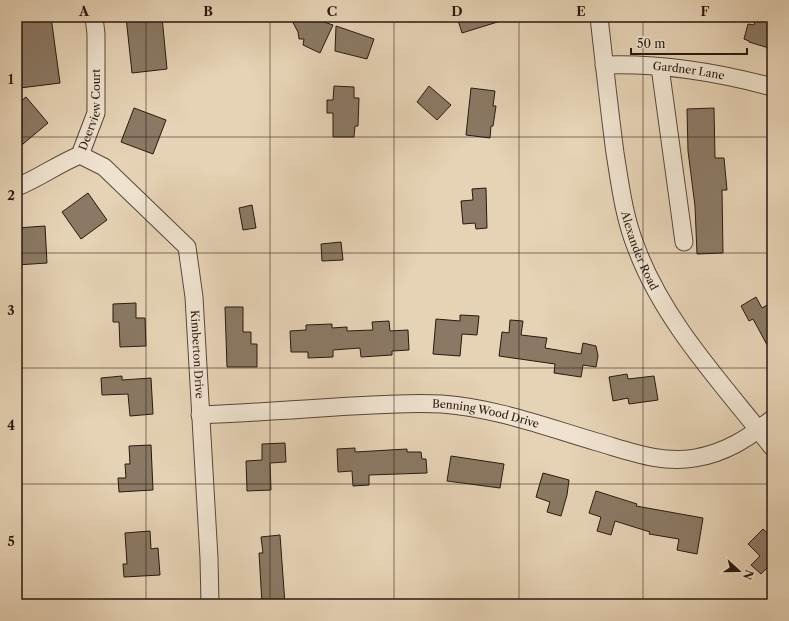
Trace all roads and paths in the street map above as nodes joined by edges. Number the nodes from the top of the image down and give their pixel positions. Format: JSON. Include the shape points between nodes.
{"nodes":[{"id":1,"x":94,"y":17,"type":"edge"},
{"id":2,"x":599,"y":17,"type":"edge"},
{"id":3,"x":604,"y":65,"type":"junction"},
{"id":4,"x":660,"y":67,"type":"junction"},
{"id":5,"x":772,"y":87,"type":"edge"},
{"id":6,"x":80,"y":155,"type":"junction"},
{"id":7,"x":17,"y":187,"type":"edge"},
{"id":8,"x":684,"y":242,"type":"dead end"},
{"id":9,"x":200,"y":415,"type":"junction"},
{"id":10,"x":772,"y":419,"type":"edge"},
{"id":11,"x":759,"y":430,"type":"junction"},
{"id":12,"x":772,"y":447,"type":"edge"},
{"id":13,"x":210,"y":604,"type":"edge"}],
"edges":[{"from":1,"to":6,"type":"street","name":"Deerview Court","via":[[96,113]]},
{"from":2,"to":3,"type":"street","name":"Alexander Road"},
{"from":3,"to":4,"type":"street","name":"Gardner Lane"},
{"from":3,"to":11,"type":"street","name":"Alexander Road","via":[[618,175],[636,247],[650,279],[681,331]]},
{"from":4,"to":5,"type":"street","name":"Gardner Lane","via":[[696,70]]},
{"from":4,"to":8,"type":"street"},
{"from":6,"to":7,"type":"street","name":"Deerview Court"},
{"from":6,"to":9,"type":"street","name":"Kimberton Drive","via":[[104,167],[187,247],[194,297]]},
{"from":9,"to":11,"type":"street","name":"Benning Wood Drive","via":[[398,403],[442,404],[476,408],[518,418],[647,457],[671,460],[719,452],[740,443]]},
{"from":9,"to":13,"type":"street","name":"Kimberton Drive"},
{"from":10,"to":11,"type":"street","name":"Benning Wood Drive"},
{"from":11,"to":12,"type":"street","name":"Alexander Road"}]}
